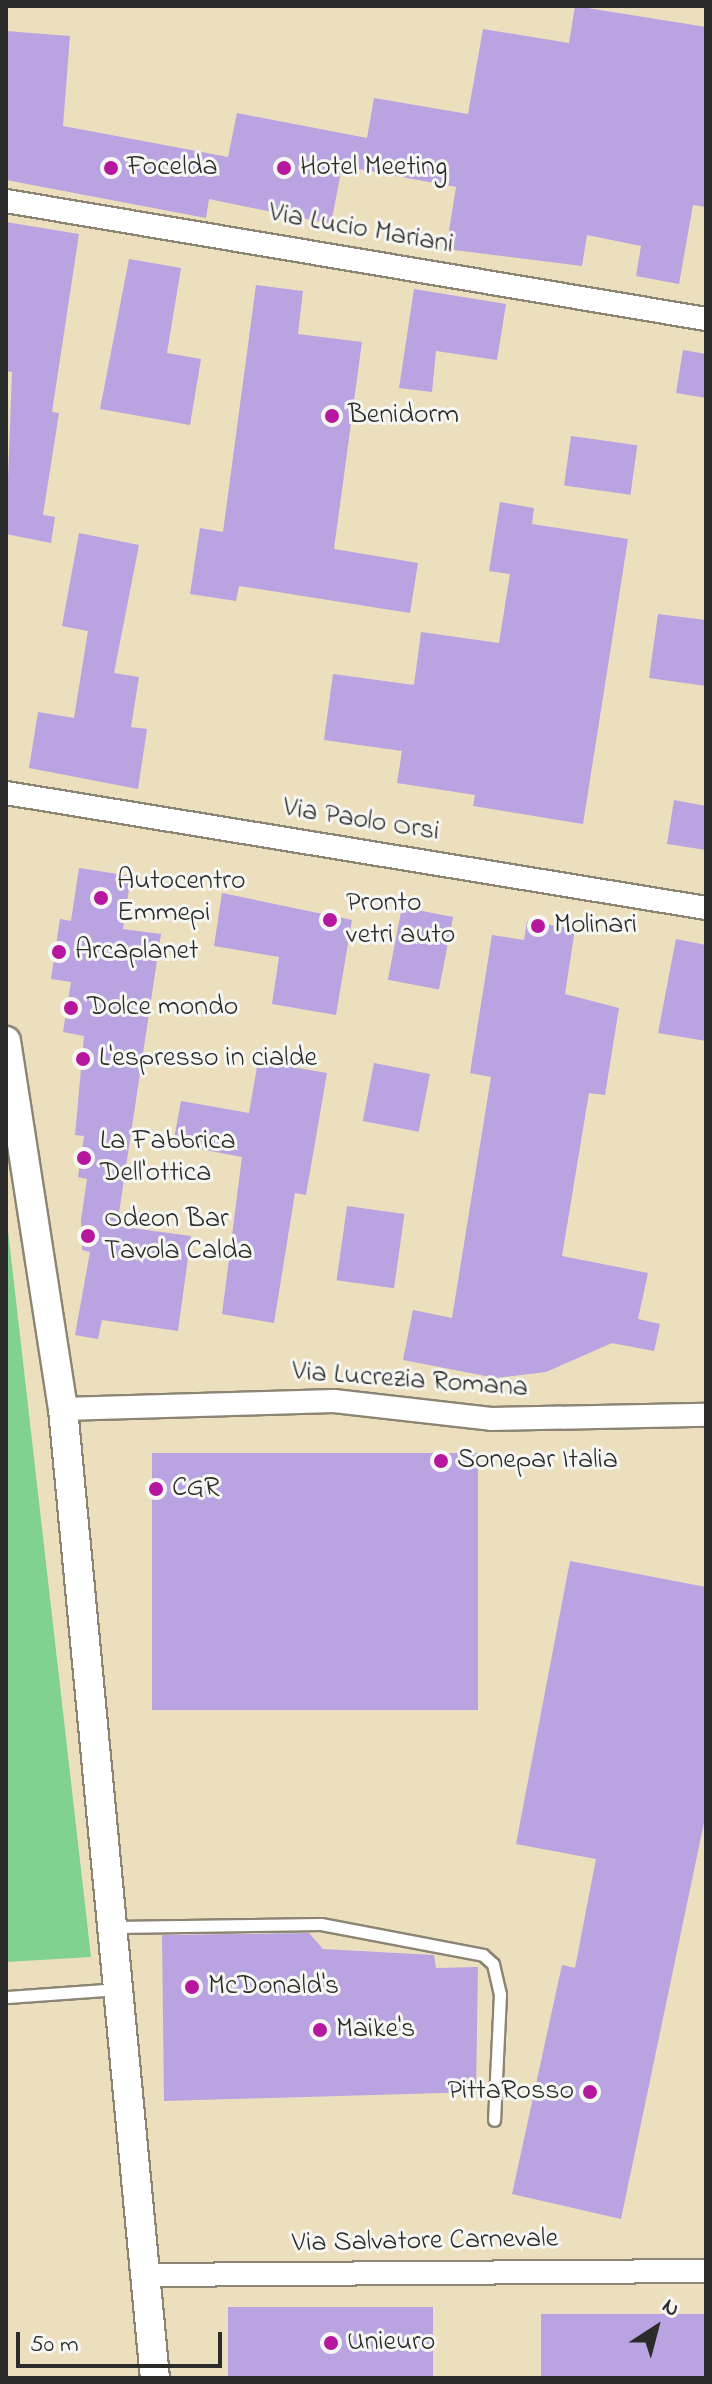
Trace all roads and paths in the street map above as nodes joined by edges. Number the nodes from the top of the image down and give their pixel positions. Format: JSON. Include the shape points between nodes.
{"nodes":[{"id":1,"x":6,"y":201,"type":"edge"},
{"id":2,"x":706,"y":319,"type":"edge"},
{"id":3,"x":6,"y":793,"type":"edge"},
{"id":4,"x":706,"y":908,"type":"edge"},
{"id":5,"x":6,"y":1041,"type":"edge"},
{"id":6,"x":63,"y":1409,"type":"junction"},
{"id":7,"x":706,"y":1415,"type":"edge"},
{"id":8,"x":112,"y":1927,"type":"junction"},
{"id":9,"x":118,"y":1989,"type":"junction"},
{"id":10,"x":6,"y":1997,"type":"edge"},
{"id":11,"x":494,"y":2120,"type":"dead end"},
{"id":12,"x":706,"y":2271,"type":"edge"},
{"id":13,"x":145,"y":2275,"type":"junction"},
{"id":14,"x":155,"y":2378,"type":"edge"}],
"edges":[{"from":1,"to":2,"type":"street","name":"Via Lucio Mariani"},
{"from":3,"to":4,"type":"street","name":"Via Paolo Orsi"},
{"from":5,"to":6,"type":"street"},
{"from":6,"to":7,"type":"street","name":"Via Lucrezia Romana","via":[[334,1401],[491,1419]]},
{"from":6,"to":8,"type":"street"},
{"from":8,"to":9,"type":"street"},
{"from":8,"to":11,"type":"lane","via":[[321,1924],[483,1955],[493,1964],[500,1994]]},
{"from":9,"to":10,"type":"lane"},
{"from":9,"to":13,"type":"street"},
{"from":12,"to":13,"type":"street","name":"Via Salvatore Carnevale"},
{"from":13,"to":14,"type":"street"}]}
